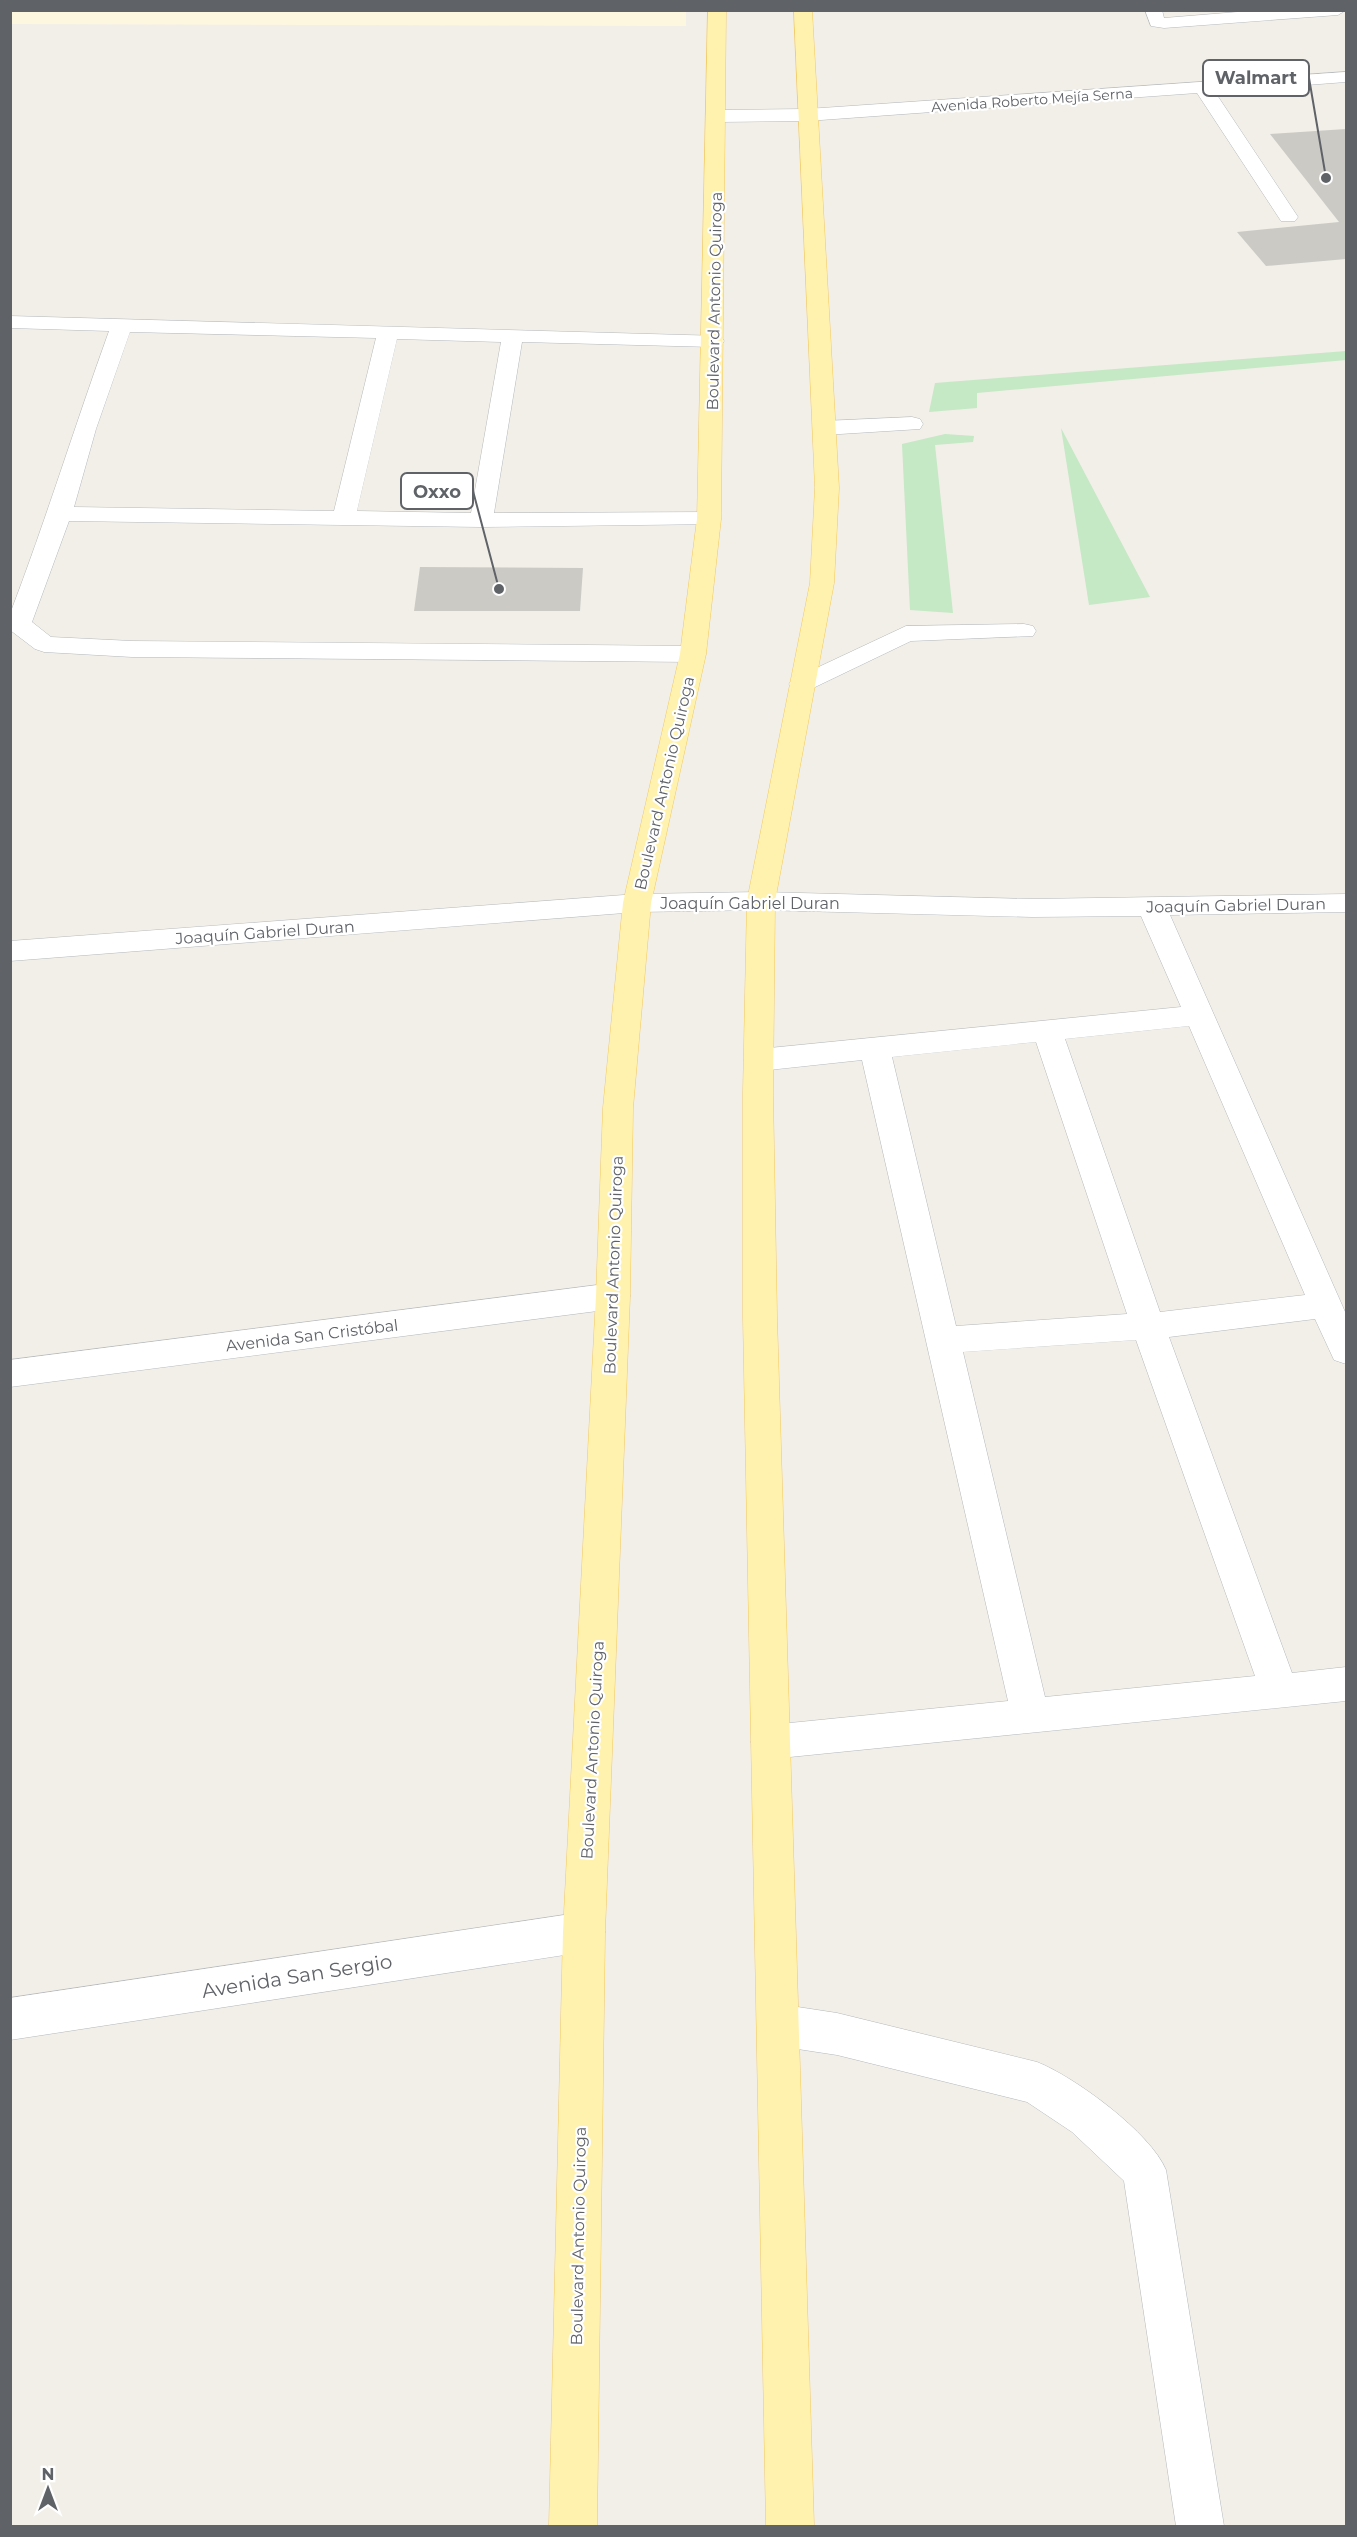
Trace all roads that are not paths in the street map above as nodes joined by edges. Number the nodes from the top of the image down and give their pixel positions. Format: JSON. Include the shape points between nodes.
{"nodes":[{"id":1,"x":717,"y":10,"type":"edge"},
{"id":2,"x":803,"y":10,"type":"edge"},
{"id":3,"x":1153,"y":10,"type":"edge"},
{"id":4,"x":1338,"y":10,"type":"edge"},
{"id":5,"x":1347,"y":78,"type":"edge"},
{"id":6,"x":1203,"y":88,"type":"junction"},
{"id":7,"x":717,"y":116,"type":"junction"},
{"id":8,"x":807,"y":116,"type":"junction"},
{"id":9,"x":1288,"y":217,"type":"dead end"},
{"id":10,"x":10,"y":322,"type":"edge"},
{"id":11,"x":122,"y":326,"type":"junction"},
{"id":12,"x":388,"y":332,"type":"junction"},
{"id":13,"x":513,"y":335,"type":"junction"},
{"id":14,"x":713,"y":341,"type":"junction"},
{"id":15,"x":912,"y":424,"type":"dead end"},
{"id":16,"x":824,"y":428,"type":"junction"},
{"id":17,"x":60,"y":514,"type":"junction"},
{"id":18,"x":344,"y":518,"type":"junction"},
{"id":19,"x":709,"y":519,"type":"junction"},
{"id":20,"x":481,"y":520,"type":"junction"},
{"id":21,"x":1024,"y":631,"type":"dead end"},
{"id":22,"x":693,"y":654,"type":"junction"},
{"id":23,"x":802,"y":684,"type":"junction"},
{"id":24,"x":761,"y":901,"type":"junction"},
{"id":25,"x":637,"y":903,"type":"junction"},
{"id":26,"x":1347,"y":903,"type":"edge"},
{"id":27,"x":1152,"y":907,"type":"junction"},
{"id":28,"x":10,"y":951,"type":"edge"},
{"id":29,"x":1200,"y":1015,"type":"junction"},
{"id":30,"x":1047,"y":1032,"type":"junction"},
{"id":31,"x":875,"y":1049,"type":"junction"},
{"id":32,"x":759,"y":1060,"type":"junction"},
{"id":33,"x":613,"y":1296,"type":"junction"},
{"id":34,"x":1326,"y":1305,"type":"junction"},
{"id":35,"x":1148,"y":1326,"type":"junction"},
{"id":36,"x":942,"y":1340,"type":"junction"},
{"id":37,"x":1347,"y":1351,"type":"edge"},
{"id":38,"x":10,"y":1374,"type":"edge"},
{"id":39,"x":1347,"y":1684,"type":"edge"},
{"id":40,"x":1279,"y":1690,"type":"junction"},
{"id":41,"x":1030,"y":1714,"type":"junction"},
{"id":42,"x":771,"y":1742,"type":"junction"},
{"id":43,"x":584,"y":1932,"type":"junction"},
{"id":44,"x":10,"y":2019,"type":"edge"},
{"id":45,"x":778,"y":2025,"type":"junction"},
{"id":46,"x":573,"y":2526,"type":"edge"},
{"id":47,"x":790,"y":2526,"type":"edge"},
{"id":48,"x":1200,"y":2526,"type":"edge"}],
"edges":[{"from":1,"to":7,"type":"main road","name":"Boulevard Antonio Quiroga"},
{"from":2,"to":8,"type":"main road"},
{"from":3,"to":4,"type":"street","via":[[1157,22],[1164,23]]},
{"from":5,"to":6,"type":"street","name":"Avenida Roberto Mejía Serna"},
{"from":6,"to":8,"type":"street","name":"Avenida Roberto Mejía Serna"},
{"from":6,"to":9,"type":"street"},
{"from":7,"to":8,"type":"street","name":"Avenida Roberto Mejía Serna"},
{"from":7,"to":14,"type":"main road","name":"Boulevard Antonio Quiroga"},
{"from":8,"to":16,"type":"main road"},
{"from":10,"to":11,"type":"street"},
{"from":11,"to":12,"type":"street"},
{"from":11,"to":17,"type":"street"},
{"from":12,"to":13,"type":"street"},
{"from":12,"to":18,"type":"street"},
{"from":13,"to":14,"type":"street"},
{"from":13,"to":20,"type":"street"},
{"from":14,"to":19,"type":"main road","name":"Boulevard Antonio Quiroga"},
{"from":15,"to":16,"type":"street"},
{"from":16,"to":23,"type":"main road","via":[[827,488],[822,583]]},
{"from":17,"to":18,"type":"street"},
{"from":17,"to":22,"type":"street","via":[[19,624],[44,644],[132,649]]},
{"from":18,"to":20,"type":"street"},
{"from":19,"to":20,"type":"street"},
{"from":19,"to":22,"type":"main road","name":"Boulevard Antonio Quiroga"},
{"from":21,"to":23,"type":"street","via":[[906,634]]},
{"from":22,"to":25,"type":"main road","name":"Boulevard Antonio Quiroga"},
{"from":23,"to":24,"type":"main road"},
{"from":24,"to":25,"type":"street","name":"Joaquín Gabriel Duran"},
{"from":24,"to":27,"type":"street","name":"Joaquín Gabriel Duran"},
{"from":24,"to":32,"type":"main road"},
{"from":25,"to":28,"type":"street","name":"Joaquín Gabriel Duran"},
{"from":25,"to":33,"type":"main road","name":"Boulevard Antonio Quiroga","via":[[618,1108]]},
{"from":26,"to":27,"type":"street","name":"Joaquín Gabriel Duran"},
{"from":27,"to":29,"type":"street"},
{"from":29,"to":30,"type":"street"},
{"from":29,"to":34,"type":"street"},
{"from":30,"to":31,"type":"street"},
{"from":30,"to":35,"type":"street"},
{"from":31,"to":32,"type":"street"},
{"from":31,"to":36,"type":"street"},
{"from":32,"to":42,"type":"main road","via":[[760,1317]]},
{"from":33,"to":38,"type":"street","name":"Avenida San Cristóbal"},
{"from":33,"to":43,"type":"main road","name":"Boulevard Antonio Quiroga"},
{"from":34,"to":35,"type":"street"},
{"from":34,"to":37,"type":"street"},
{"from":35,"to":36,"type":"street"},
{"from":35,"to":40,"type":"street"},
{"from":36,"to":41,"type":"street"},
{"from":39,"to":40,"type":"street"},
{"from":40,"to":41,"type":"street"},
{"from":41,"to":42,"type":"street"},
{"from":42,"to":45,"type":"main road"},
{"from":43,"to":44,"type":"street","name":"Avenida San Sergio"},
{"from":43,"to":46,"type":"main road","name":"Boulevard Antonio Quiroga"},
{"from":45,"to":47,"type":"main road"},
{"from":45,"to":48,"type":"street","via":[[837,2034],[1037,2083],[1087,2117],[1144,2170]]}]}
